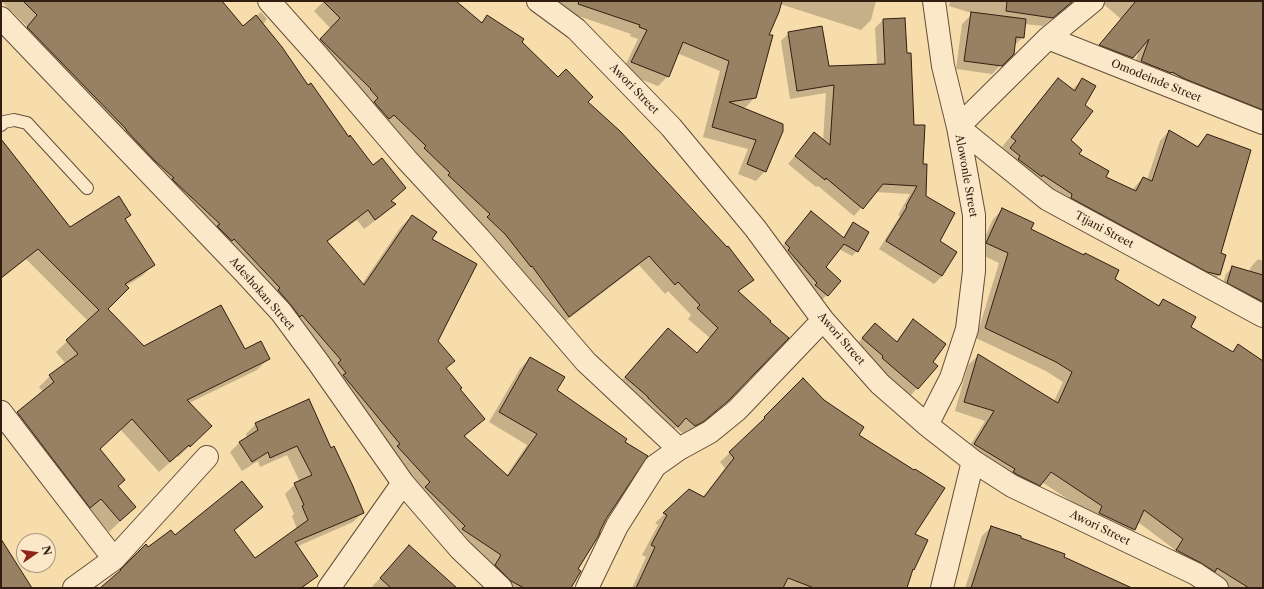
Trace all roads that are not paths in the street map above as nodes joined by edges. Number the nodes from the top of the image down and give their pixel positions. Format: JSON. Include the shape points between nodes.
{"nodes":[{"id":1,"x":268,"y":1,"type":"edge"},
{"id":2,"x":538,"y":1,"type":"edge"},
{"id":3,"x":934,"y":1,"type":"edge"},
{"id":4,"x":1093,"y":1,"type":"edge"},
{"id":5,"x":1,"y":18,"type":"edge"},
{"id":6,"x":1048,"y":38,"type":"junction"},
{"id":7,"x":1263,"y":123,"type":"edge"},
{"id":8,"x":1,"y":125,"type":"edge"},
{"id":9,"x":958,"y":127,"type":"junction"},
{"id":10,"x":87,"y":188,"type":"dead end"},
{"id":11,"x":1263,"y":316,"type":"edge"},
{"id":12,"x":823,"y":320,"type":"junction"},
{"id":13,"x":1,"y":412,"type":"edge"},
{"id":14,"x":927,"y":425,"type":"junction"},
{"id":15,"x":679,"y":449,"type":"junction"},
{"id":16,"x":207,"y":457,"type":"dead end"},
{"id":17,"x":973,"y":461,"type":"junction"},
{"id":18,"x":403,"y":484,"type":"junction"},
{"id":19,"x":114,"y":559,"type":"junction"},
{"id":20,"x":74,"y":588,"type":"edge"},
{"id":21,"x":329,"y":588,"type":"edge"},
{"id":22,"x":501,"y":588,"type":"edge"},
{"id":23,"x":587,"y":588,"type":"edge"},
{"id":24,"x":942,"y":588,"type":"edge"},
{"id":25,"x":1217,"y":588,"type":"edge"}],
"edges":[{"from":1,"to":15,"type":"street","via":[[586,362]]},
{"from":2,"to":12,"type":"street","name":"Awori Street","via":[[576,29],[671,127],[755,228]]},
{"from":3,"to":9,"type":"street","via":[[943,66]]},
{"from":4,"to":6,"type":"street","name":"Alowonle Street"},
{"from":5,"to":18,"type":"street","name":"Adeshokan Street","via":[[281,312]]},
{"from":6,"to":7,"type":"street","name":"Omodeinde Street"},
{"from":6,"to":9,"type":"street","name":"Alowonle Street"},
{"from":8,"to":10,"type":"lane","via":[[14,120],[27,123]]},
{"from":9,"to":11,"type":"street","name":"Tijani Street","via":[[1047,199]]},
{"from":9,"to":14,"type":"street","name":"Alowonle Street","via":[[974,215],[974,272],[967,329],[951,378]]},
{"from":12,"to":14,"type":"street","name":"Awori Street","via":[[880,384]]},
{"from":12,"to":15,"type":"street","via":[[737,410],[710,432]]},
{"from":13,"to":19,"type":"street"},
{"from":14,"to":17,"type":"street","name":"Awori Street"},
{"from":15,"to":23,"type":"street","via":[[655,466],[617,526]]},
{"from":16,"to":19,"type":"street"},
{"from":17,"to":24,"type":"street"},
{"from":17,"to":25,"type":"street","name":"Awori Street","via":[[1012,486],[1196,574]]},
{"from":18,"to":21,"type":"street"},
{"from":18,"to":22,"type":"street","name":"Adeshokan Street","via":[[460,549]]},
{"from":19,"to":20,"type":"street"}]}
